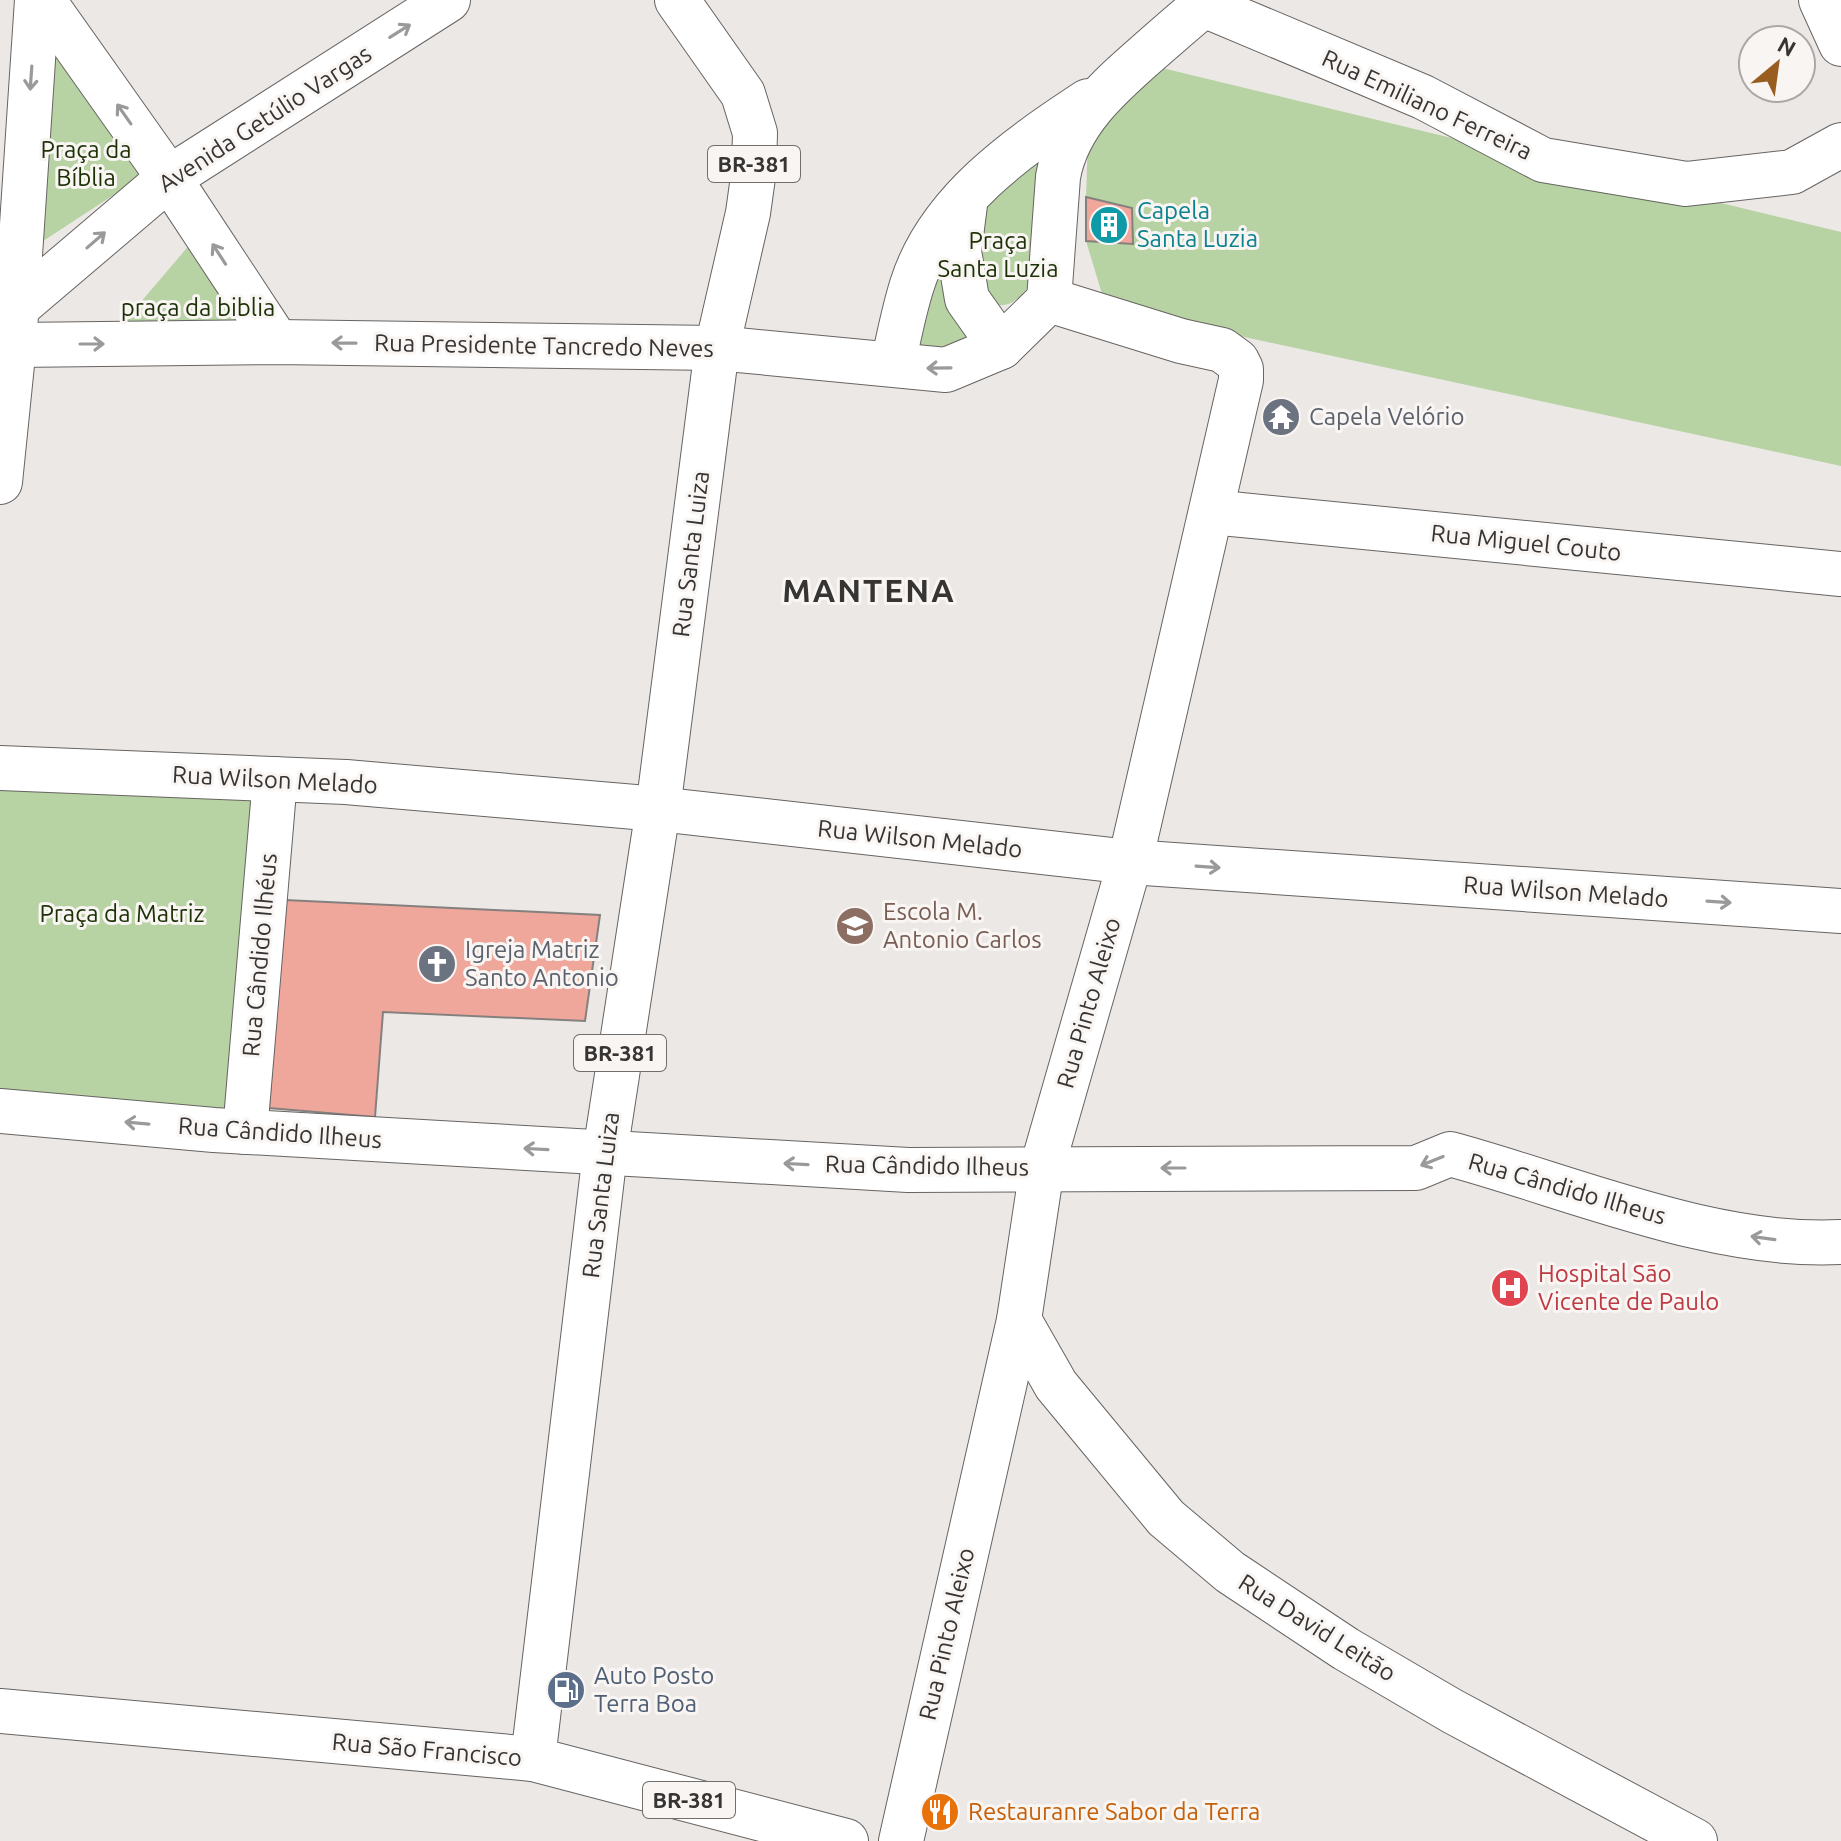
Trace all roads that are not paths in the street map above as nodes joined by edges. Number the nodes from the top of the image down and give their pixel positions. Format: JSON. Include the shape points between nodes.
{"nodes":[{"id":1,"x":37,"y":0,"type":"edge"},
{"id":2,"x":43,"y":0,"type":"edge"},
{"id":3,"x":448,"y":0,"type":"edge"},
{"id":4,"x":677,"y":0,"type":"edge"},
{"id":5,"x":1821,"y":0,"type":"edge"},
{"id":6,"x":1207,"y":2,"type":"edge"},
{"id":7,"x":1841,"y":44,"type":"edge"},
{"id":8,"x":1106,"y":89,"type":"junction"},
{"id":9,"x":1841,"y":145,"type":"edge"},
{"id":10,"x":169,"y":178,"type":"junction"},
{"id":11,"x":966,"y":197,"type":"junction"},
{"id":12,"x":1049,"y":300,"type":"junction"},
{"id":13,"x":10,"y":321,"type":"edge"},
{"id":14,"x":277,"y":342,"type":"junction"},
{"id":15,"x":1001,"y":347,"type":"junction"},
{"id":16,"x":717,"y":348,"type":"junction"},
{"id":17,"x":893,"y":363,"type":"junction"},
{"id":18,"x":0,"y":482,"type":"edge"},
{"id":19,"x":1211,"y":512,"type":"junction"},
{"id":20,"x":1841,"y":574,"type":"edge"},
{"id":21,"x":0,"y":768,"type":"edge"},
{"id":22,"x":275,"y":779,"type":"junction"},
{"id":23,"x":658,"y":809,"type":"junction"},
{"id":24,"x":1130,"y":862,"type":"junction"},
{"id":25,"x":1841,"y":911,"type":"edge"},
{"id":26,"x":0,"y":1111,"type":"edge"},
{"id":27,"x":245,"y":1132,"type":"junction"},
{"id":28,"x":605,"y":1153,"type":"junction"},
{"id":29,"x":1042,"y":1168,"type":"junction"},
{"id":30,"x":1841,"y":1242,"type":"edge"},
{"id":31,"x":1019,"y":1320,"type":"junction"},
{"id":32,"x":0,"y":1711,"type":"edge"},
{"id":33,"x":533,"y":1759,"type":"junction"},
{"id":34,"x":846,"y":1841,"type":"edge"},
{"id":35,"x":901,"y":1841,"type":"edge"},
{"id":36,"x":1695,"y":1841,"type":"edge"}],
"edges":[{"from":1,"to":13,"type":"street","one_way":true},
{"from":10,"to":2,"type":"street","one_way":true},
{"from":10,"to":3,"type":"street","name":"Avenida Getúlio Vargas","one_way":true},
{"from":4,"to":16,"type":"street","number":"BR-381","via":[[743,94],[755,133],[748,213]]},
{"from":5,"to":7,"type":"street"},
{"from":6,"to":8,"type":"street"},
{"from":6,"to":9,"type":"street","name":"Rua Emiliano Ferreira","via":[[1423,97],[1543,160],[1686,184],[1792,172]]},
{"from":8,"to":11,"type":"street","via":[[1033,139]]},
{"from":8,"to":12,"type":"street","via":[[1070,137],[1062,157]]},
{"from":13,"to":10,"type":"street","name":"Avenida Getúlio Vargas","one_way":true},
{"from":14,"to":10,"type":"street","one_way":true},
{"from":11,"to":15,"type":"street","via":[[959,251],[964,287]]},
{"from":11,"to":17,"type":"street","via":[[942,225],[912,283]]},
{"from":12,"to":15,"type":"street","name":"Rua Presidente Tancredo Neves"},
{"from":12,"to":19,"type":"street","name":"Rua Pinto Aleixo","via":[[1222,350],[1237,361],[1241,380]]},
{"from":13,"to":14,"type":"street","name":"Rua Presidente Tancredo Neves","one_way":true},
{"from":13,"to":18,"type":"street"},
{"from":16,"to":14,"type":"street","name":"Rua Presidente Tancredo Neves","one_way":true},
{"from":15,"to":17,"type":"street","name":"Rua Presidente Tancredo Neves","one_way":true,"via":[[946,370]]},
{"from":16,"to":17,"type":"street","name":"Rua Presidente Tancredo Neves"},
{"from":16,"to":23,"type":"street","name":"Rua Santa Luiza","number":"BR-381"},
{"from":19,"to":20,"type":"street","name":"Rua Miguel Couto"},
{"from":19,"to":24,"type":"street","name":"Rua Pinto Aleixo"},
{"from":21,"to":22,"type":"street","name":"Rua Wilson Melado"},
{"from":22,"to":23,"type":"street","name":"Rua Wilson Melado"},
{"from":22,"to":27,"type":"street","name":"Rua Cândido Ilhéus"},
{"from":23,"to":24,"type":"street","name":"Rua Wilson Melado"},
{"from":23,"to":28,"type":"street","name":"Rua Santa Luiza","number":"BR-381"},
{"from":24,"to":25,"type":"street","name":"Rua Wilson Melado","one_way":true},
{"from":24,"to":29,"type":"street","name":"Rua Pinto Aleixo"},
{"from":27,"to":26,"type":"street","name":"Rua Cândido Ilheus","one_way":true},
{"from":28,"to":27,"type":"street","name":"Rua Cândido Ilheus","one_way":true},
{"from":29,"to":28,"type":"street","name":"Rua Cândido Ilheus","one_way":true,"via":[[908,1170]]},
{"from":28,"to":33,"type":"street","name":"Rua Santa Luiza","number":"BR-381"},
{"from":30,"to":29,"type":"street","name":"Rua Cândido Ilheus","one_way":true,"via":[[1760,1239],[1662,1218],[1450,1154],[1416,1168]]},
{"from":29,"to":31,"type":"street","name":"Rua Pinto Aleixo"},
{"from":31,"to":35,"type":"street","name":"Rua Pinto Aleixo"},
{"from":31,"to":36,"type":"street","name":"Rua David Leitão","via":[[1056,1385],[1166,1518],[1230,1572],[1452,1711]]},
{"from":32,"to":33,"type":"street","name":"Rua São Francisco"},
{"from":33,"to":34,"type":"street","name":"Rua São Francisco","number":"BR-381"}]}
